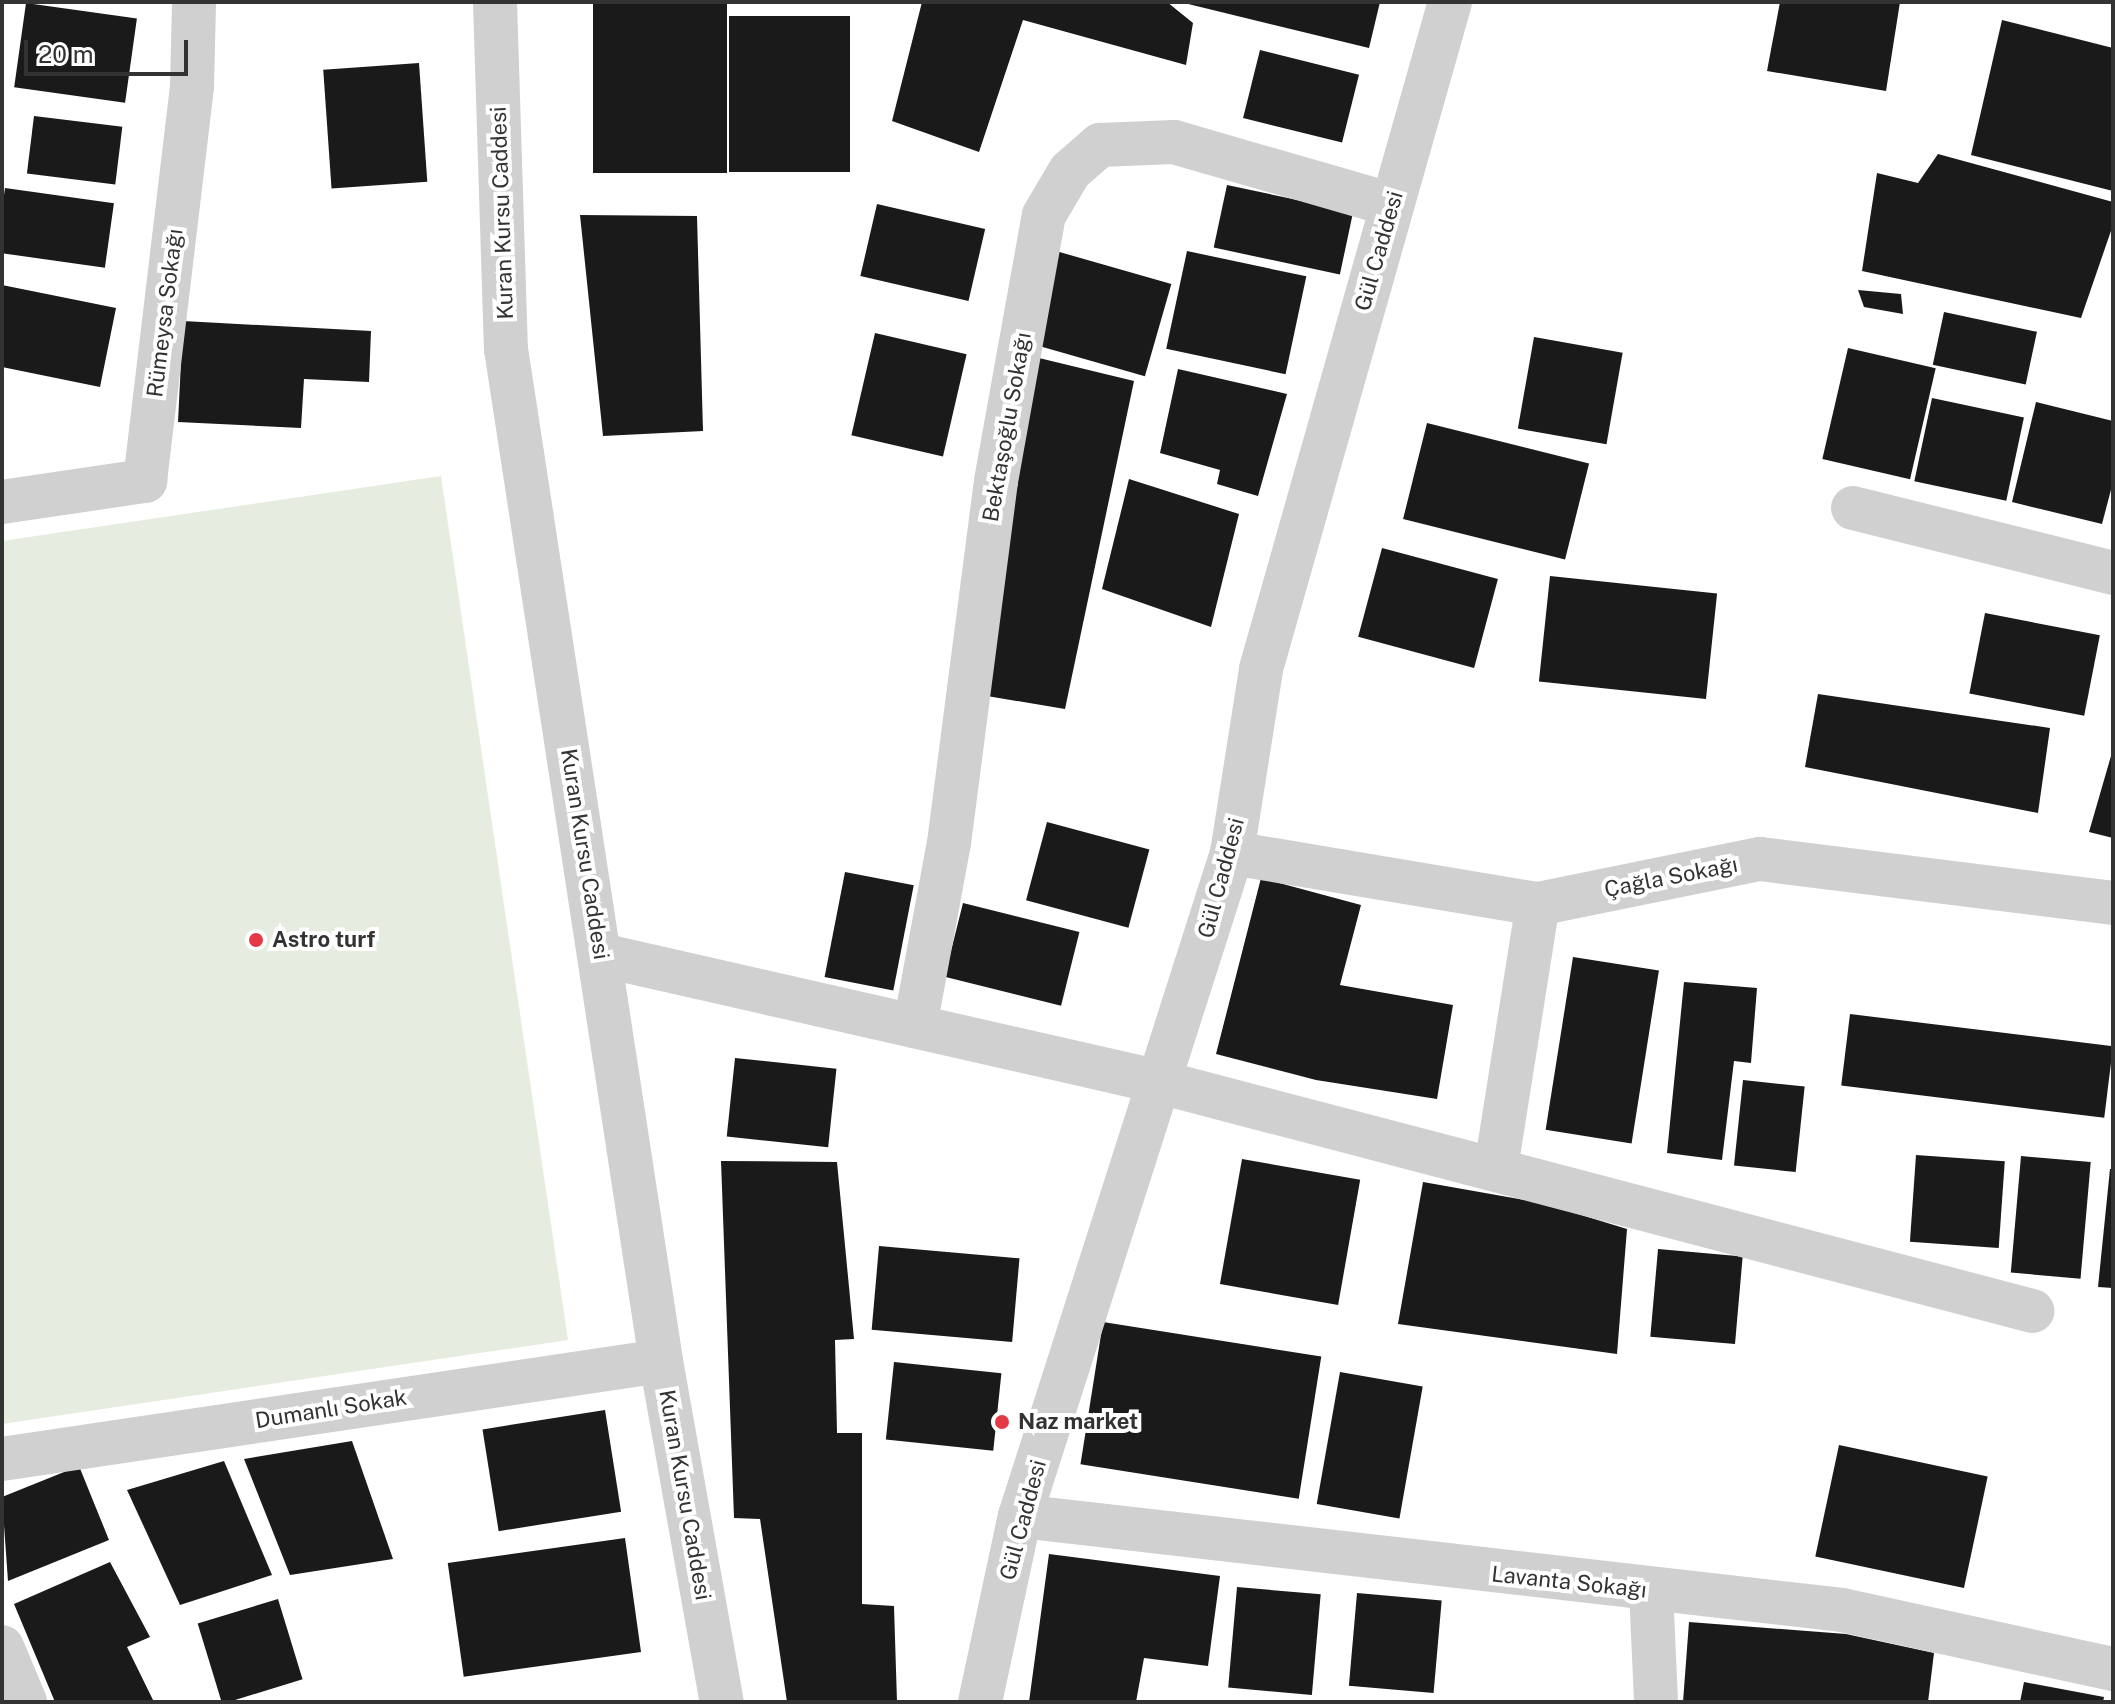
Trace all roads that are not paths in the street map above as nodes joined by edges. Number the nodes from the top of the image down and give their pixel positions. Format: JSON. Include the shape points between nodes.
{"nodes":[{"id":1,"x":194,"y":2,"type":"edge"},
{"id":2,"x":495,"y":2,"type":"edge"},
{"id":3,"x":1450,"y":2,"type":"edge"},
{"id":4,"x":1392,"y":205,"type":"junction"},
{"id":5,"x":2,"y":502,"type":"edge"},
{"id":6,"x":1853,"y":508,"type":"dead end"},
{"id":7,"x":2113,"y":573,"type":"edge"},
{"id":8,"x":1232,"y":853,"type":"junction"},
{"id":9,"x":2113,"y":903,"type":"edge"},
{"id":10,"x":1538,"y":904,"type":"junction"},
{"id":11,"x":601,"y":955,"type":"junction"},
{"id":12,"x":915,"y":1026,"type":"junction"},
{"id":13,"x":1160,"y":1082,"type":"junction"},
{"id":14,"x":1496,"y":1168,"type":"junction"},
{"id":15,"x":2032,"y":1311,"type":"dead end"},
{"id":16,"x":661,"y":1361,"type":"junction"},
{"id":17,"x":2,"y":1459,"type":"edge"},
{"id":18,"x":1020,"y":1516,"type":"junction"},
{"id":19,"x":1651,"y":1590,"type":"junction"},
{"id":20,"x":2,"y":1647,"type":"edge"},
{"id":21,"x":2113,"y":1669,"type":"edge"},
{"id":22,"x":25,"y":1702,"type":"edge"},
{"id":23,"x":722,"y":1702,"type":"edge"},
{"id":24,"x":980,"y":1702,"type":"edge"},
{"id":25,"x":1656,"y":1702,"type":"edge"}],
"edges":[{"from":1,"to":5,"type":"street","name":"Rümeysa Sokağı","via":[[192,86],[145,481]]},
{"from":2,"to":11,"type":"street","name":"Kuran Kursu Caddesi","via":[[506,349]]},
{"from":3,"to":4,"type":"street","name":"Gül Caddesi"},
{"from":4,"to":8,"type":"street","name":"Gül Caddesi","via":[[1261,669]]},
{"from":4,"to":12,"type":"street","name":"Bektaşoğlu Sokağı","via":[[1174,142],[1100,145],[1070,171],[1044,215],[996,481],[949,843]]},
{"from":6,"to":7,"type":"street"},
{"from":8,"to":10,"type":"street","name":"Çağla Sokağı"},
{"from":8,"to":13,"type":"street","name":"Gül Caddesi"},
{"from":9,"to":10,"type":"street","name":"Çağla Sokağı","via":[[1760,859]]},
{"from":10,"to":14,"type":"street"},
{"from":11,"to":12,"type":"street"},
{"from":11,"to":16,"type":"street","name":"Kuran Kursu Caddesi"},
{"from":12,"to":13,"type":"street"},
{"from":13,"to":14,"type":"street"},
{"from":13,"to":18,"type":"street","name":"Gül Caddesi"},
{"from":14,"to":15,"type":"street"},
{"from":16,"to":17,"type":"street","name":"Dumanlı Sokak"},
{"from":16,"to":23,"type":"street","name":"Kuran Kursu Caddesi"},
{"from":18,"to":19,"type":"street","name":"Lavanta Sokağı"},
{"from":18,"to":24,"type":"street","name":"Gül Caddesi"},
{"from":19,"to":21,"type":"street","name":"Lavanta Sokağı","via":[[1842,1610]]},
{"from":19,"to":25,"type":"street"},
{"from":20,"to":22,"type":"street"}]}
